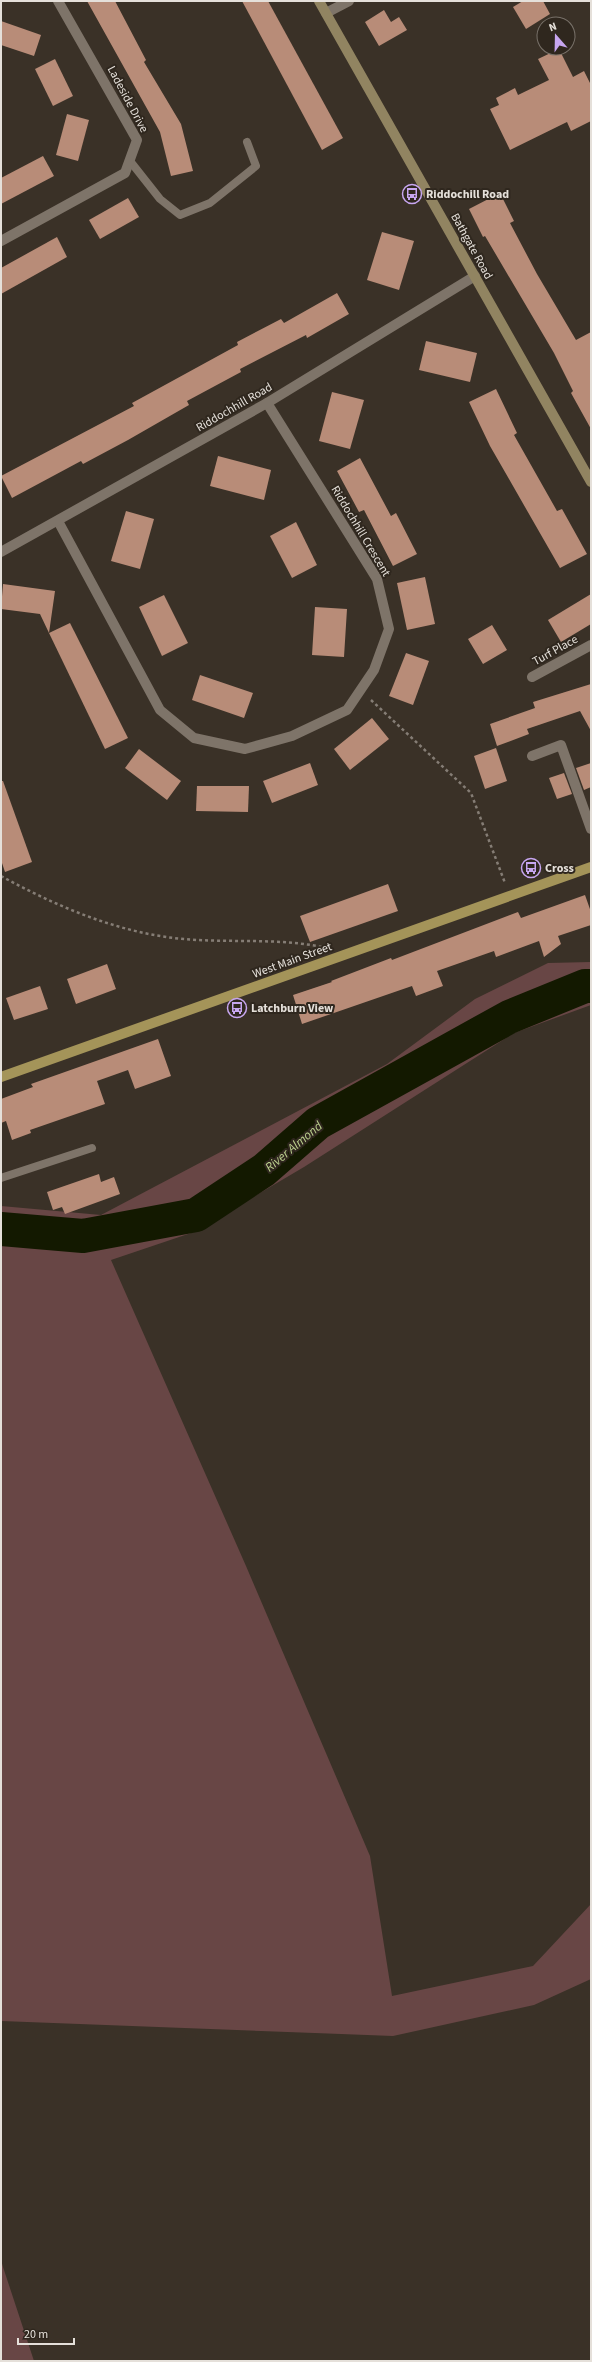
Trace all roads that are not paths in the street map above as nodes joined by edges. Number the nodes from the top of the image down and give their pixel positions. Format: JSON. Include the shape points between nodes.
{"nodes":[{"id":1,"x":58,"y":1,"type":"edge"},
{"id":2,"x":320,"y":1,"type":"edge"},
{"id":3,"x":349,"y":1,"type":"edge"},
{"id":4,"x":326,"y":13,"type":"junction"},
{"id":5,"x":247,"y":142,"type":"dead end"},
{"id":6,"x":130,"y":161,"type":"junction"},
{"id":7,"x":1,"y":241,"type":"edge"},
{"id":8,"x":474,"y":276,"type":"junction"},
{"id":9,"x":267,"y":403,"type":"junction"},
{"id":10,"x":589,"y":476,"type":"edge"},
{"id":11,"x":58,"y":521,"type":"junction"},
{"id":12,"x":1,"y":552,"type":"edge"},
{"id":13,"x":591,"y":645,"type":"edge"},
{"id":14,"x":532,"y":677,"type":"dead end"},
{"id":15,"x":532,"y":756,"type":"dead end"},
{"id":16,"x":591,"y":829,"type":"edge"},
{"id":17,"x":591,"y":867,"type":"edge"},
{"id":18,"x":1,"y":1077,"type":"edge"},
{"id":19,"x":92,"y":1148,"type":"dead end"},
{"id":20,"x":1,"y":1178,"type":"edge"}],
"edges":[{"from":1,"to":6,"type":"street","name":"Ladeside Drive","via":[[137,140]]},
{"from":2,"to":4,"type":"main road","name":"Bathgate Road"},
{"from":3,"to":4,"type":"street"},
{"from":4,"to":8,"type":"main road","name":"Bathgate Road"},
{"from":5,"to":6,"type":"lane","via":[[256,166],[210,203],[180,215],[160,199]]},
{"from":6,"to":7,"type":"street","name":"Ladeside Drive","via":[[125,173]]},
{"from":8,"to":9,"type":"street","name":"Riddochhill Road"},
{"from":8,"to":10,"type":"main road","name":"Bathgate Road"},
{"from":9,"to":11,"type":"street","name":"Riddochhill Road"},
{"from":9,"to":11,"type":"street","name":"Riddochhill Crescent","via":[[377,579],[389,629],[374,670],[347,710],[292,736],[245,749],[194,738],[160,710]]},
{"from":11,"to":12,"type":"street","name":"Riddochhill Road"},
{"from":13,"to":14,"type":"street","name":"Turf Place"},
{"from":15,"to":16,"type":"street","via":[[561,745]]},
{"from":17,"to":18,"type":"main road","name":"West Main Street"},
{"from":19,"to":20,"type":"lane"}]}
